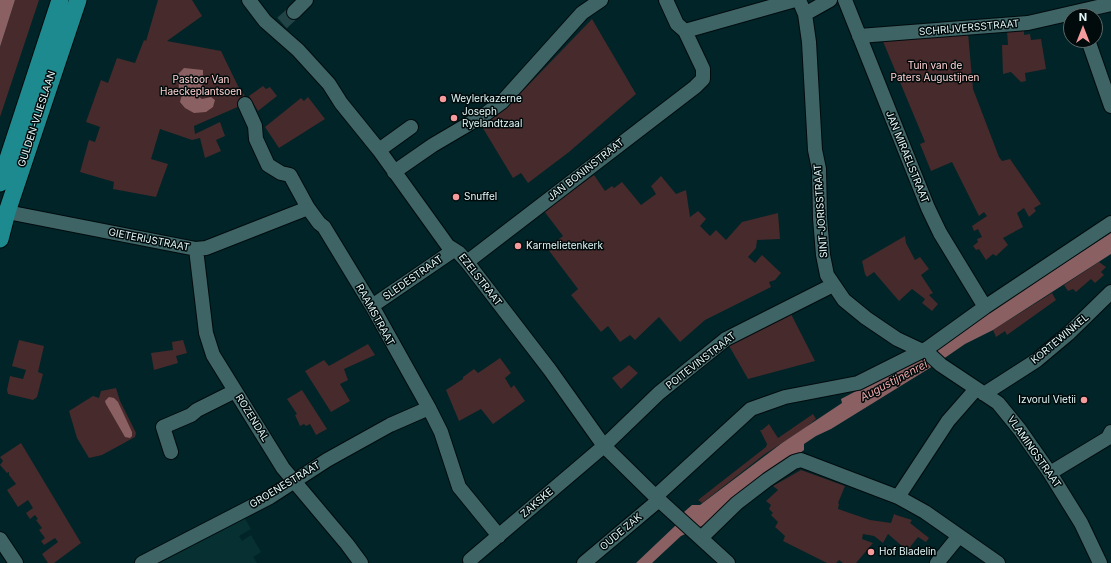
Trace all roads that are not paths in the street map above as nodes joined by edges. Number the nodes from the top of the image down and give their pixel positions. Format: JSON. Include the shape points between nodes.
{"nodes":[{"id":1,"x":60,"y":0,"type":"edge"},
{"id":2,"x":78,"y":0,"type":"edge"},
{"id":3,"x":249,"y":0,"type":"edge"},
{"id":4,"x":306,"y":0,"type":"edge"},
{"id":5,"x":601,"y":0,"type":"edge"},
{"id":6,"x":666,"y":0,"type":"edge"},
{"id":7,"x":795,"y":0,"type":"edge"},
{"id":8,"x":799,"y":0,"type":"edge"},
{"id":9,"x":830,"y":0,"type":"edge"},
{"id":10,"x":845,"y":0,"type":"edge"},
{"id":11,"x":1111,"y":4,"type":"edge"},
{"id":12,"x":1089,"y":8,"type":"edge"},
{"id":13,"x":294,"y":12,"type":"tunnel mouth"},
{"id":14,"x":805,"y":14,"type":"junction"},
{"id":15,"x":1063,"y":14,"type":"edge"},
{"id":16,"x":685,"y":31,"type":"junction"},
{"id":17,"x":859,"y":36,"type":"junction"},
{"id":18,"x":1091,"y":48,"type":"edge"},
{"id":19,"x":245,"y":104,"type":"dead end"},
{"id":20,"x":1111,"y":106,"type":"edge"},
{"id":21,"x":411,"y":127,"type":"dead end"},
{"id":22,"x":379,"y":150,"type":"junction"},
{"id":23,"x":394,"y":172,"type":"junction"},
{"id":24,"x":0,"y":183,"type":"edge"},
{"id":25,"x":308,"y":208,"type":"junction"},
{"id":26,"x":7,"y":212,"type":"junction"},
{"id":27,"x":1111,"y":223,"type":"edge"},
{"id":28,"x":0,"y":239,"type":"edge"},
{"id":29,"x":196,"y":249,"type":"junction"},
{"id":30,"x":454,"y":250,"type":"junction"},
{"id":31,"x":466,"y":262,"type":"junction"},
{"id":32,"x":832,"y":285,"type":"junction"},
{"id":33,"x":1111,"y":292,"type":"edge"},
{"id":34,"x":372,"y":306,"type":"junction"},
{"id":35,"x":985,"y":307,"type":"junction"},
{"id":36,"x":926,"y":352,"type":"junction"},
{"id":37,"x":941,"y":365,"type":"joint"},
{"id":38,"x":235,"y":391,"type":"junction"},
{"id":39,"x":980,"y":391,"type":"junction"},
{"id":40,"x":429,"y":408,"type":"junction"},
{"id":41,"x":1111,"y":432,"type":"edge"},
{"id":42,"x":604,"y":446,"type":"junction"},
{"id":43,"x":172,"y":452,"type":"dead end"},
{"id":44,"x":1050,"y":473,"type":"junction"},
{"id":45,"x":294,"y":482,"type":"junction"},
{"id":46,"x":898,"y":496,"type":"junction"},
{"id":47,"x":657,"y":498,"type":"junction"},
{"id":48,"x":698,"y":535,"type":"junction"},
{"id":49,"x":499,"y":536,"type":"junction"},
{"id":50,"x":959,"y":536,"type":"junction"},
{"id":51,"x":0,"y":539,"type":"edge"},
{"id":52,"x":470,"y":560,"type":"dead end"},
{"id":53,"x":16,"y":563,"type":"edge"},
{"id":54,"x":142,"y":563,"type":"edge"},
{"id":55,"x":361,"y":563,"type":"edge"},
{"id":56,"x":584,"y":563,"type":"edge"},
{"id":57,"x":728,"y":563,"type":"edge"},
{"id":58,"x":937,"y":563,"type":"edge"},
{"id":59,"x":998,"y":563,"type":"edge"},
{"id":60,"x":1100,"y":563,"type":"edge"}],
"edges":[{"from":1,"to":24,"type":"main road","name":"GULDEN-VLIESLAAN"},
{"from":2,"to":26,"type":"main road","name":"GULDEN-VLIESLAAN"},
{"from":3,"to":22,"type":"street","name":"EZELSTRAAT","via":[[265,21],[278,27],[319,71]]},
{"from":4,"to":13,"type":"street"},
{"from":5,"to":23,"type":"street","via":[[582,13],[502,102],[433,144]]},
{"from":6,"to":16,"type":"street","via":[[677,24]]},
{"from":7,"to":16,"type":"street"},
{"from":8,"to":14,"type":"street","name":"SINT-JORISSTRAAT"},
{"from":9,"to":14,"type":"street"},
{"from":10,"to":17,"type":"street","name":"JAN MIRAELSTRAAT"},
{"from":11,"to":12,"type":"street","name":"SCHRIJVERSSTRAAT"},
{"from":14,"to":32,"type":"street","name":"SINT-JORISSTRAAT","via":[[815,150],[819,169],[818,197],[822,246],[827,275]]},
{"from":15,"to":17,"type":"street","name":"SCHRIJVERSSTRAAT","via":[[1028,23]]},
{"from":16,"to":31,"type":"street","name":"JAN BONINSTRAAT","via":[[704,69],[704,76],[695,87]]},
{"from":17,"to":35,"type":"street","name":"JAN MIRAELSTRAAT","via":[[928,208],[940,233]]},
{"from":18,"to":20,"type":"street"},
{"from":19,"to":25,"type":"street","name":"RAAMSTRAAT","via":[[268,166],[290,175]]},
{"from":21,"to":22,"type":"street"},
{"from":22,"to":23,"type":"street","name":"EZELSTRAAT"},
{"from":23,"to":30,"type":"street","name":"EZELSTRAAT","via":[[448,246]]},
{"from":25,"to":29,"type":"street","name":"GIETERIJSTRAAT","via":[[212,246]]},
{"from":25,"to":34,"type":"street","name":"RAAMSTRAAT","via":[[324,227]]},
{"from":26,"to":28,"type":"main road","name":"GULDEN-VLIESLAAN"},
{"from":26,"to":29,"type":"street","name":"GIETERIJSTRAAT"},
{"from":27,"to":35,"type":"street"},
{"from":29,"to":38,"type":"street","name":"ROZENDAL","via":[[209,345]]},
{"from":30,"to":31,"type":"street","name":"EZELSTRAAT"},
{"from":30,"to":34,"type":"street","name":"SLEDESTRAAT"},
{"from":31,"to":42,"type":"street","name":"EZELSTRAAT","via":[[550,370]]},
{"from":32,"to":36,"type":"street","name":"SINT-JORISSTRAAT","via":[[844,300],[882,330]]},
{"from":32,"to":42,"type":"street","name":"POITEVINSTRAAT","via":[[726,339],[659,393]]},
{"from":33,"to":39,"type":"street","name":"KORTEWINKEL","via":[[1037,360]]},
{"from":34,"to":40,"type":"street","name":"RAAMSTRAAT"},
{"from":35,"to":36,"type":"street"},
{"from":36,"to":37,"type":"street","name":"SINT-JORISSTRAAT"},
{"from":36,"to":47,"type":"street","name":"OUDE ZAK","via":[[858,384],[785,397],[751,409]]},
{"from":37,"to":39,"type":"street","name":"VLAMINGSTRAAT"},
{"from":38,"to":43,"type":"street","via":[[191,415],[162,427]]},
{"from":38,"to":45,"type":"street","name":"ROZENDAL"},
{"from":39,"to":44,"type":"street","name":"VLAMINGSTRAAT","via":[[998,403],[1016,424]]},
{"from":39,"to":46,"type":"street","name":"KORTEWINKEL","via":[[948,421]]},
{"from":40,"to":45,"type":"street","name":"GROENESTRAAT","via":[[383,429],[327,460]]},
{"from":40,"to":49,"type":"street","name":"RAAMSTRAAT","via":[[441,432],[459,487]]},
{"from":41,"to":44,"type":"street","via":[[1108,438]]},
{"from":42,"to":47,"type":"street","name":"EZELSTRAAT"},
{"from":42,"to":49,"type":"street","name":"ZAKSKE"},
{"from":44,"to":60,"type":"street","name":"VLAMINGSTRAAT","via":[[1081,523]]},
{"from":45,"to":54,"type":"street","name":"GROENESTRAAT"},
{"from":45,"to":55,"type":"street","name":"ROZENDAL","via":[[348,544]]},
{"from":46,"to":48,"type":"street","via":[[801,460],[772,476]]},
{"from":46,"to":50,"type":"street"},
{"from":47,"to":48,"type":"street","name":"EZELSTRAAT"},
{"from":47,"to":56,"type":"street","name":"OUDE ZAK"},
{"from":48,"to":57,"type":"street","name":"EZELSTRAAT"},
{"from":49,"to":52,"type":"street","name":"ZAKSKE"},
{"from":50,"to":58,"type":"street"},
{"from":50,"to":59,"type":"street"},
{"from":51,"to":53,"type":"street"}]}
